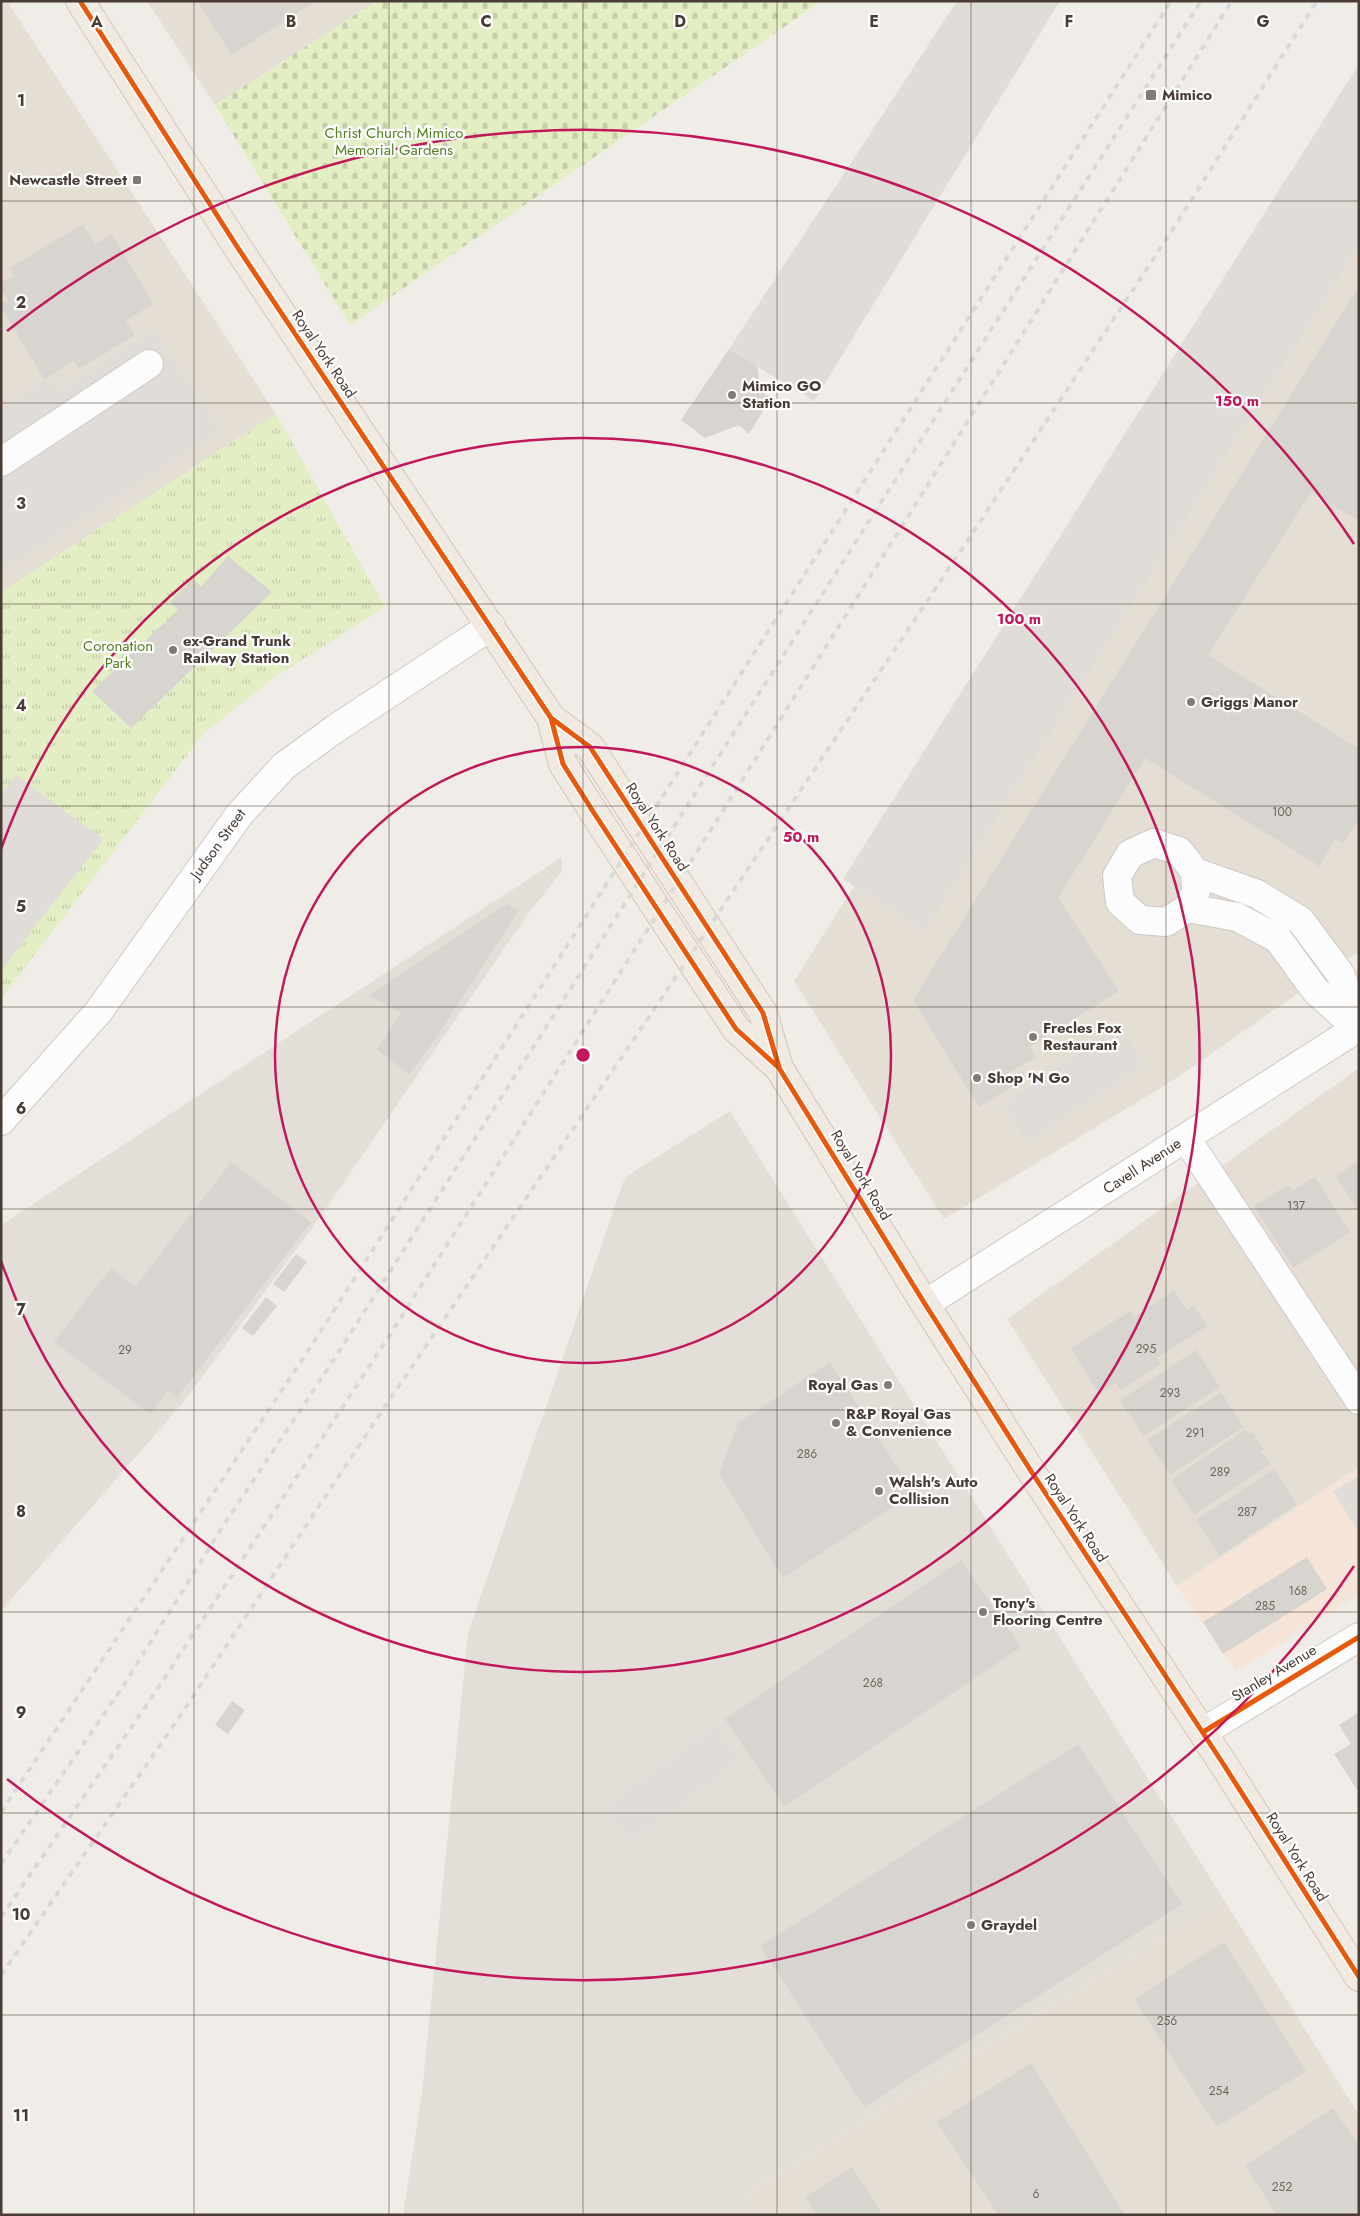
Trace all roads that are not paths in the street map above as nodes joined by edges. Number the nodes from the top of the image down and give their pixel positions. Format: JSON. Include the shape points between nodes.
{"nodes":[{"id":1,"x":80,"y":1,"type":"edge"},
{"id":2,"x":149,"y":364,"type":"dead end"},
{"id":3,"x":1,"y":462,"type":"edge"},
{"id":4,"x":491,"y":626,"type":"junction"},
{"id":5,"x":1195,"y":872,"type":"junction"},
{"id":6,"x":1188,"y":908,"type":"junction"},
{"id":7,"x":1358,"y":1028,"type":"edge"},
{"id":8,"x":1,"y":1121,"type":"edge"},
{"id":9,"x":1186,"y":1138,"type":"junction"},
{"id":10,"x":925,"y":1304,"type":"junction"},
{"id":11,"x":1359,"y":1400,"type":"edge"},
{"id":12,"x":1359,"y":1637,"type":"edge"},
{"id":13,"x":1203,"y":1732,"type":"junction"},
{"id":14,"x":1359,"y":1977,"type":"edge"}],
"edges":[{"from":1,"to":4,"type":"main road","name":"Royal York Road","via":[[236,245]]},
{"from":2,"to":3,"type":"street"},
{"from":4,"to":8,"type":"street","name":"Judson Street","via":[[284,766],[239,815],[99,1011]]},
{"from":4,"to":10,"type":"main road","name":"Royal York Road","via":[[551,718],[563,764],[594,813],[736,1029],[779,1068]]},
{"from":5,"to":6,"type":"street","via":[[1196,891]]},
{"from":5,"to":6,"type":"street","via":[[1179,851],[1154,843],[1130,854],[1116,876],[1120,902],[1140,920],[1166,922]]},
{"from":5,"to":7,"type":"street","via":[[1257,894],[1301,921],[1341,975]]},
{"from":6,"to":7,"type":"street","via":[[1237,917],[1278,940],[1316,991]]},
{"from":7,"to":9,"type":"street","name":"Cavell Avenue"},
{"from":9,"to":10,"type":"street","name":"Cavell Avenue"},
{"from":9,"to":11,"type":"street"},
{"from":10,"to":13,"type":"main road","name":"Royal York Road"},
{"from":12,"to":13,"type":"street","name":"Stanley Avenue"},
{"from":13,"to":14,"type":"main road","name":"Royal York Road"}]}
